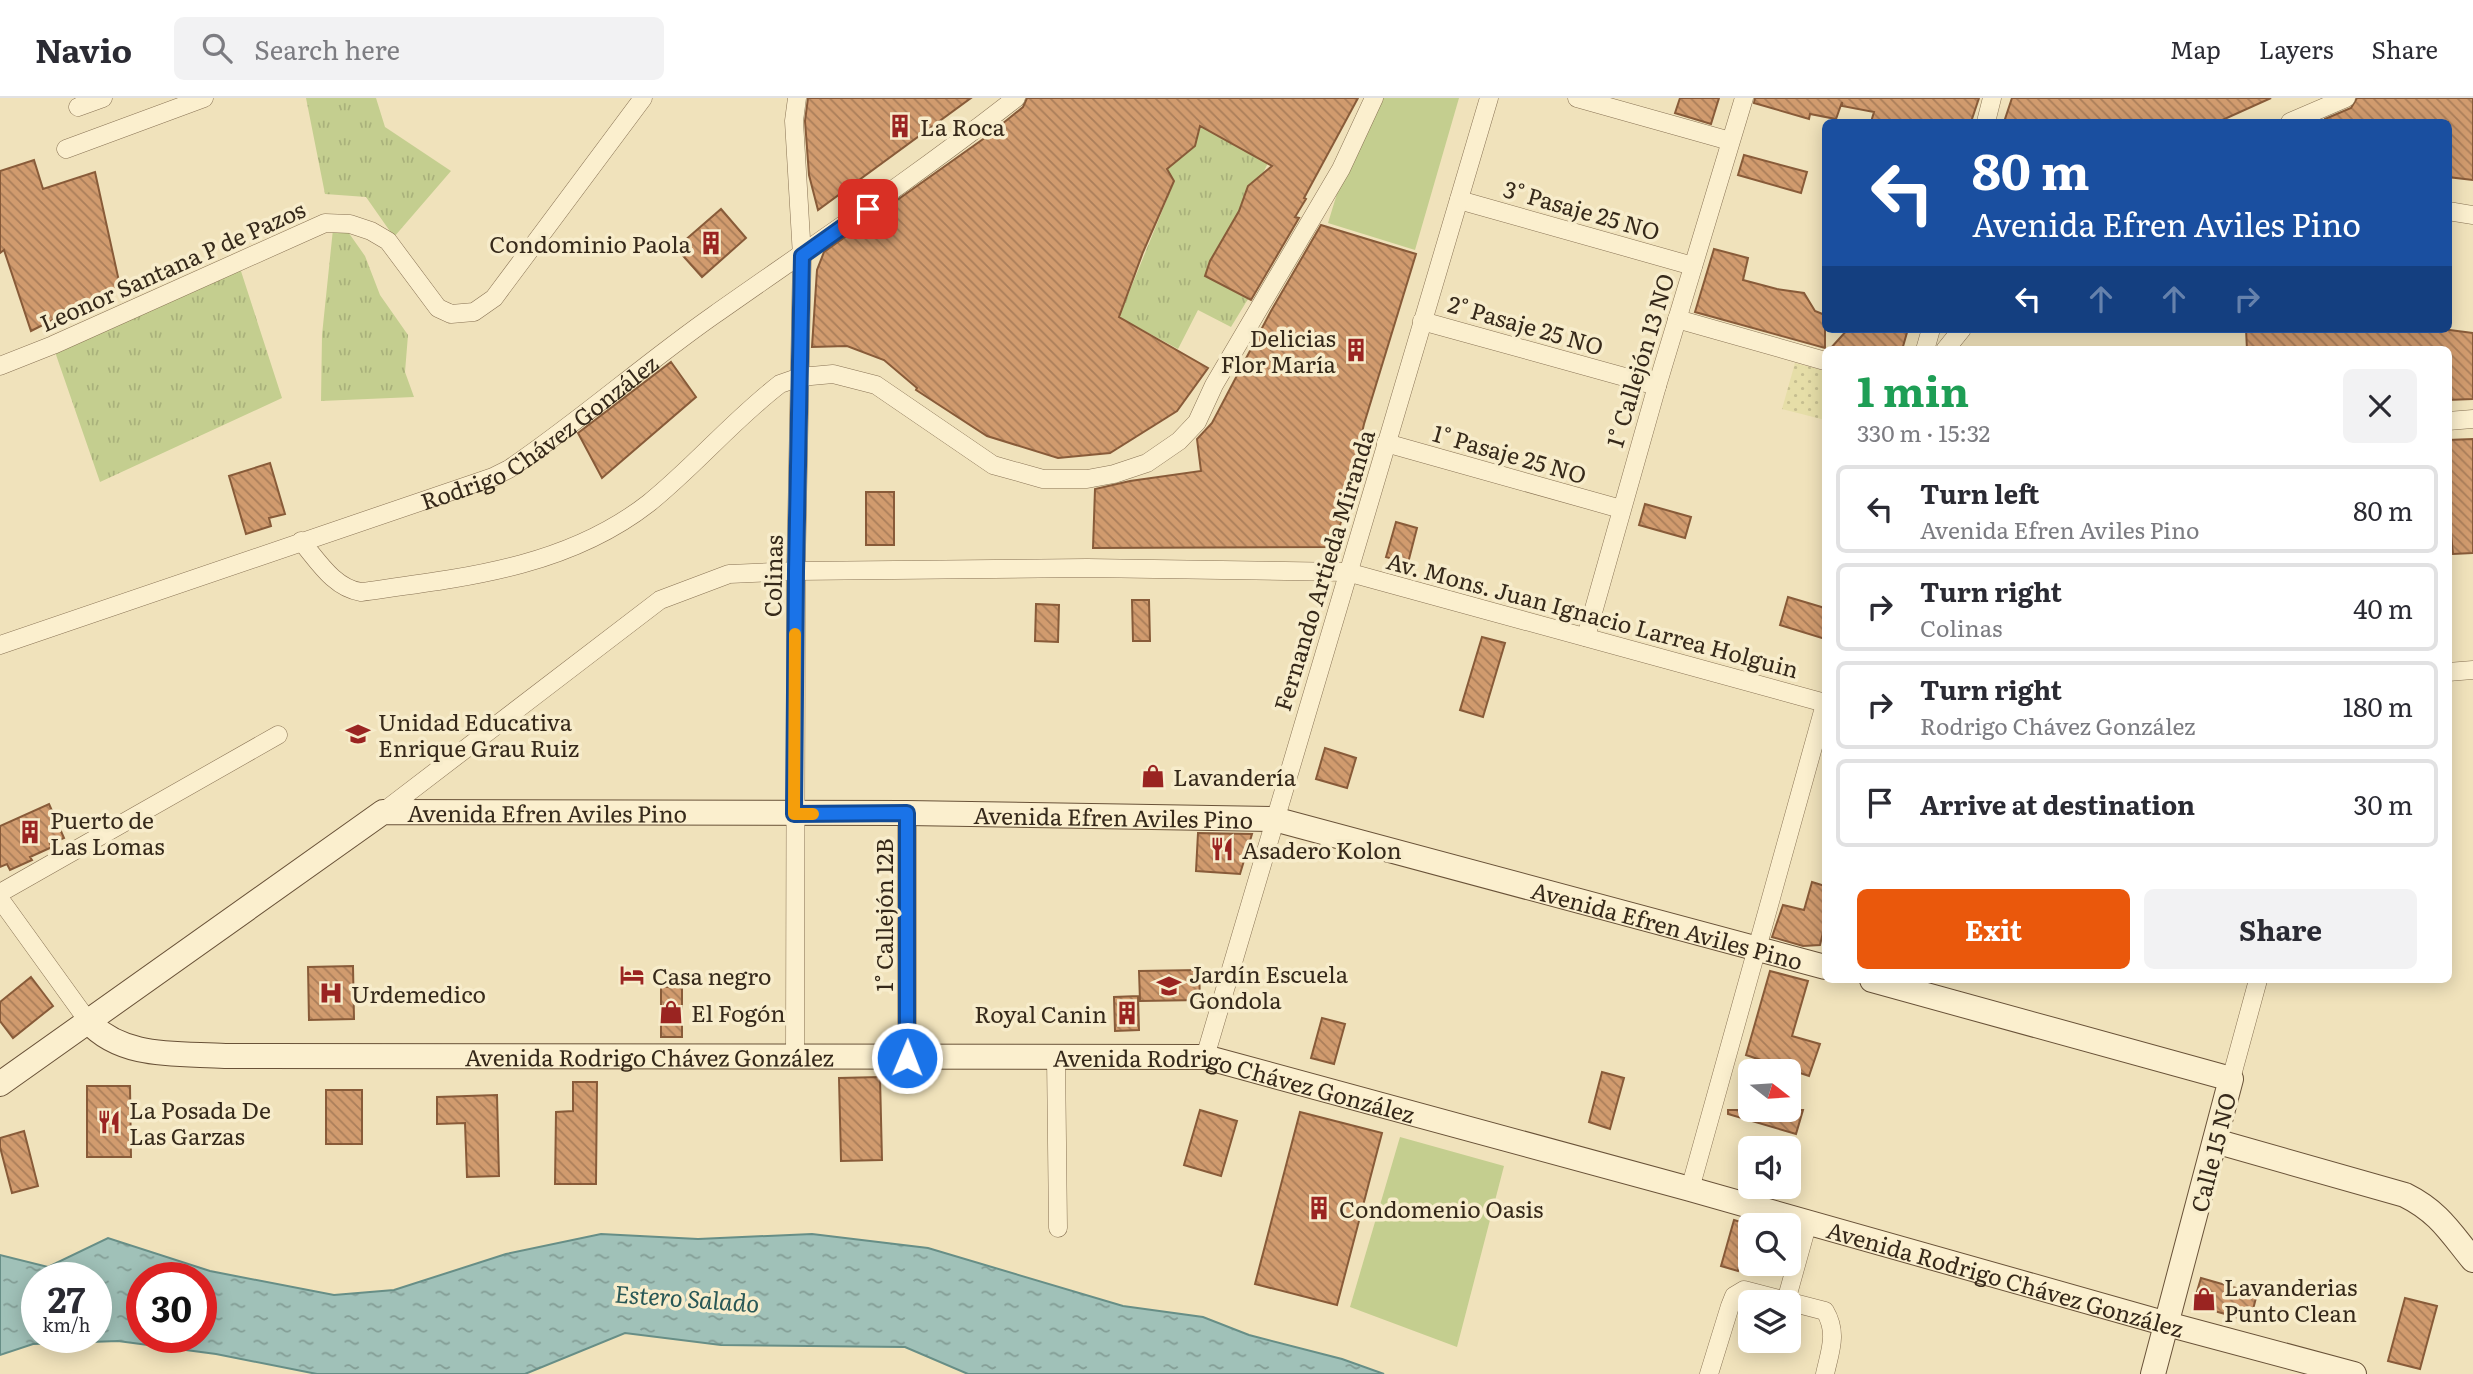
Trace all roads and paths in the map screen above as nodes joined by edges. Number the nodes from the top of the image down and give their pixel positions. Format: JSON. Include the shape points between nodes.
{"nodes":[{"id":1,"x":103,"y":98,"type":"edge"},
{"id":2,"x":204,"y":98,"type":"edge"},
{"id":3,"x":643,"y":98,"type":"edge"},
{"id":4,"x":797,"y":98,"type":"edge"},
{"id":5,"x":1016,"y":98,"type":"edge"},
{"id":6,"x":1374,"y":98,"type":"edge"},
{"id":7,"x":1489,"y":98,"type":"edge"},
{"id":8,"x":1577,"y":98,"type":"edge"},
{"id":9,"x":1744,"y":98,"type":"edge"},
{"id":10,"x":1992,"y":98,"type":"edge"},
{"id":11,"x":2346,"y":98,"type":"edge"},
{"id":12,"x":78,"y":107,"type":"dead end"},
{"id":13,"x":1987,"y":119,"type":"edge"},
{"id":14,"x":2297,"y":119,"type":"edge"},
{"id":15,"x":1730,"y":141,"type":"junction"},
{"id":16,"x":66,"y":149,"type":"dead end"},
{"id":17,"x":1459,"y":200,"type":"junction"},
{"id":18,"x":2452,"y":212,"type":"edge"},
{"id":19,"x":2473,"y":215,"type":"edge"},
{"id":20,"x":802,"y":256,"type":"junction"},
{"id":21,"x":1693,"y":266,"type":"junction"},
{"id":22,"x":1677,"y":319,"type":"junction"},
{"id":23,"x":1422,"y":321,"type":"junction"},
{"id":24,"x":1822,"y":360,"type":"edge"},
{"id":25,"x":0,"y":366,"type":"edge"},
{"id":26,"x":800,"y":377,"type":"junction"},
{"id":27,"x":1657,"y":386,"type":"junction"},
{"id":28,"x":2473,"y":419,"type":"edge"},
{"id":29,"x":2452,"y":421,"type":"edge"},
{"id":30,"x":1386,"y":443,"type":"junction"},
{"id":31,"x":1621,"y":509,"type":"junction"},
{"id":32,"x":301,"y":541,"type":"junction"},
{"id":33,"x":796,"y":571,"type":"junction"},
{"id":34,"x":1347,"y":572,"type":"junction"},
{"id":35,"x":1586,"y":637,"type":"junction"},
{"id":36,"x":0,"y":645,"type":"edge"},
{"id":37,"x":2473,"y":670,"type":"edge"},
{"id":38,"x":2452,"y":672,"type":"edge"},
{"id":39,"x":1822,"y":703,"type":"edge"},
{"id":40,"x":1822,"y":715,"type":"edge"},
{"id":41,"x":278,"y":735,"type":"dead end"},
{"id":42,"x":383,"y":812,"type":"junction"},
{"id":43,"x":907,"y":813,"type":"junction"},
{"id":44,"x":794,"y":814,"type":"junction"},
{"id":45,"x":1274,"y":818,"type":"junction"},
{"id":46,"x":0,"y":893,"type":"edge"},
{"id":47,"x":0,"y":899,"type":"edge"},
{"id":48,"x":1758,"y":947,"type":"junction"},
{"id":49,"x":1822,"y":966,"type":"edge"},
{"id":50,"x":1883,"y":983,"type":"edge"},
{"id":51,"x":2257,"y":983,"type":"edge"},
{"id":52,"x":88,"y":1021,"type":"junction"},
{"id":53,"x":795,"y":1055,"type":"junction"},
{"id":54,"x":1205,"y":1057,"type":"junction"},
{"id":55,"x":907,"y":1058,"type":"junction"},
{"id":56,"x":1056,"y":1058,"type":"junction"},
{"id":57,"x":2231,"y":1079,"type":"junction"},
{"id":58,"x":0,"y":1084,"type":"edge"},
{"id":59,"x":2214,"y":1141,"type":"junction"},
{"id":60,"x":1690,"y":1189,"type":"junction"},
{"id":61,"x":1808,"y":1222,"type":"junction"},
{"id":62,"x":1058,"y":1228,"type":"dead end"},
{"id":63,"x":2473,"y":1260,"type":"edge"},
{"id":64,"x":1789,"y":1290,"type":"edge"},
{"id":65,"x":1738,"y":1294,"type":"edge"},
{"id":66,"x":1801,"y":1305,"type":"edge"},
{"id":67,"x":2167,"y":1324,"type":"junction"},
{"id":68,"x":2350,"y":1373,"type":"edge"},
{"id":69,"x":1709,"y":1374,"type":"edge"},
{"id":70,"x":1825,"y":1374,"type":"edge"},
{"id":71,"x":2153,"y":1374,"type":"edge"},
{"id":72,"x":2302,"y":1374,"type":"edge"}],
"edges":[{"from":1,"to":12,"type":"street"},
{"from":2,"to":16,"type":"street"},
{"from":3,"to":25,"type":"street","name":"Leonor Santana P de Pazos","via":[[494,298],[474,312],[451,314],[438,308],[388,241],[371,230],[325,223]]},
{"from":4,"to":20,"type":"street","name":"Colinas","via":[[794,121]]},
{"from":5,"to":20,"type":"street","name":"Rodrigo Chávez González"},
{"from":6,"to":26,"type":"street","via":[[1341,169],[1214,385],[1197,422],[1147,463],[1087,478],[1033,478],[993,465],[876,385],[833,374]]},
{"from":7,"to":17,"type":"street","name":"Fernando Artieda Miranda"},
{"from":8,"to":15,"type":"street"},
{"from":9,"to":15,"type":"street","name":"1° Callejón 13 NO"},
{"from":10,"to":13,"type":"street"},
{"from":11,"to":14,"type":"street"},
{"from":15,"to":21,"type":"street","name":"1° Callejón 13 NO"},
{"from":17,"to":21,"type":"street","name":"3° Pasaje 25 NO"},
{"from":17,"to":23,"type":"street","name":"Fernando Artieda Miranda"},
{"from":18,"to":19,"type":"street"},
{"from":20,"to":26,"type":"street","name":"Colinas"},
{"from":20,"to":32,"type":"street","name":"Rodrigo Chávez González","via":[[712,317],[509,469]]},
{"from":21,"to":22,"type":"street","name":"1° Callejón 13 NO"},
{"from":22,"to":24,"type":"street"},
{"from":22,"to":27,"type":"street","name":"1° Callejón 13 NO"},
{"from":23,"to":27,"type":"street","name":"2° Pasaje 25 NO"},
{"from":23,"to":30,"type":"street","name":"Fernando Artieda Miranda"},
{"from":26,"to":32,"type":"street","via":[[768,393],[636,512],[593,537],[536,561],[470,577],[361,592],[334,579]]},
{"from":26,"to":33,"type":"street","name":"Colinas"},
{"from":27,"to":31,"type":"street","name":"1° Callejón 13 NO"},
{"from":28,"to":29,"type":"street"},
{"from":30,"to":31,"type":"street","name":"1° Pasaje 25 NO"},
{"from":30,"to":34,"type":"street","name":"Fernando Artieda Miranda"},
{"from":31,"to":35,"type":"street","name":"1° Callejón 13 NO"},
{"from":32,"to":36,"type":"street","name":"Rodrigo Chávez González"},
{"from":33,"to":34,"type":"street","name":"Av. Mons. Juan Ignacio Larrea Holguin","via":[[1087,568]]},
{"from":33,"to":42,"type":"street","name":"Av. Mons. Juan Ignacio Larrea Holguin","via":[[729,574],[660,600]]},
{"from":33,"to":44,"type":"street","name":"Colinas"},
{"from":34,"to":35,"type":"street","name":"Av. Mons. Juan Ignacio Larrea Holguin"},
{"from":34,"to":45,"type":"street","name":"Fernando Artieda Miranda"},
{"from":35,"to":39,"type":"street","name":"Av. Mons. Juan Ignacio Larrea Holguin"},
{"from":37,"to":38,"type":"street"},
{"from":40,"to":48,"type":"street"},
{"from":41,"to":46,"type":"street"},
{"from":42,"to":44,"type":"street","name":"Avenida Efren Aviles Pino"},
{"from":42,"to":52,"type":"street"},
{"from":43,"to":44,"type":"street","name":"Avenida Efren Aviles Pino"},
{"from":43,"to":45,"type":"street","name":"Avenida Efren Aviles Pino"},
{"from":43,"to":55,"type":"street","name":"1° Callejón 12B"},
{"from":44,"to":53,"type":"street","name":"Colinas"},
{"from":45,"to":48,"type":"street","name":"Avenida Efren Aviles Pino"},
{"from":45,"to":54,"type":"street","name":"Fernando Artieda Miranda"},
{"from":47,"to":52,"type":"street"},
{"from":48,"to":49,"type":"street","name":"Avenida Efren Aviles Pino"},
{"from":48,"to":60,"type":"street"},
{"from":50,"to":57,"type":"street"},
{"from":51,"to":57,"type":"street","name":"Calle 15 NO"},
{"from":52,"to":53,"type":"street","name":"Avenida Rodrigo Chávez González","via":[[110,1040],[136,1050],[225,1056]]},
{"from":52,"to":58,"type":"street"},
{"from":53,"to":55,"type":"street","name":"Avenida Rodrigo Chávez González"},
{"from":54,"to":56,"type":"street","name":"Avenida Rodrigo Chávez González"},
{"from":54,"to":60,"type":"street","name":"Avenida Rodrigo Chávez González"},
{"from":55,"to":56,"type":"street","name":"Avenida Rodrigo Chávez González"},
{"from":56,"to":62,"type":"street"},
{"from":57,"to":59,"type":"street","name":"Calle 15 NO"},
{"from":59,"to":63,"type":"street","via":[[2405,1195],[2434,1213]]},
{"from":59,"to":67,"type":"street","name":"Calle 15 NO"},
{"from":60,"to":61,"type":"street","name":"Avenida Rodrigo Chávez González"},
{"from":61,"to":64,"type":"street"},
{"from":61,"to":67,"type":"street","name":"Avenida Rodrigo Chávez González"},
{"from":65,"to":69,"type":"street"},
{"from":66,"to":70,"type":"street","via":[[1825,1311],[1832,1322],[1834,1335]]},
{"from":67,"to":68,"type":"street","name":"Avenida Rodrigo Chávez González"},
{"from":67,"to":71,"type":"street","name":"Calle 15 NO"},
{"from":68,"to":72,"type":"street"}]}
